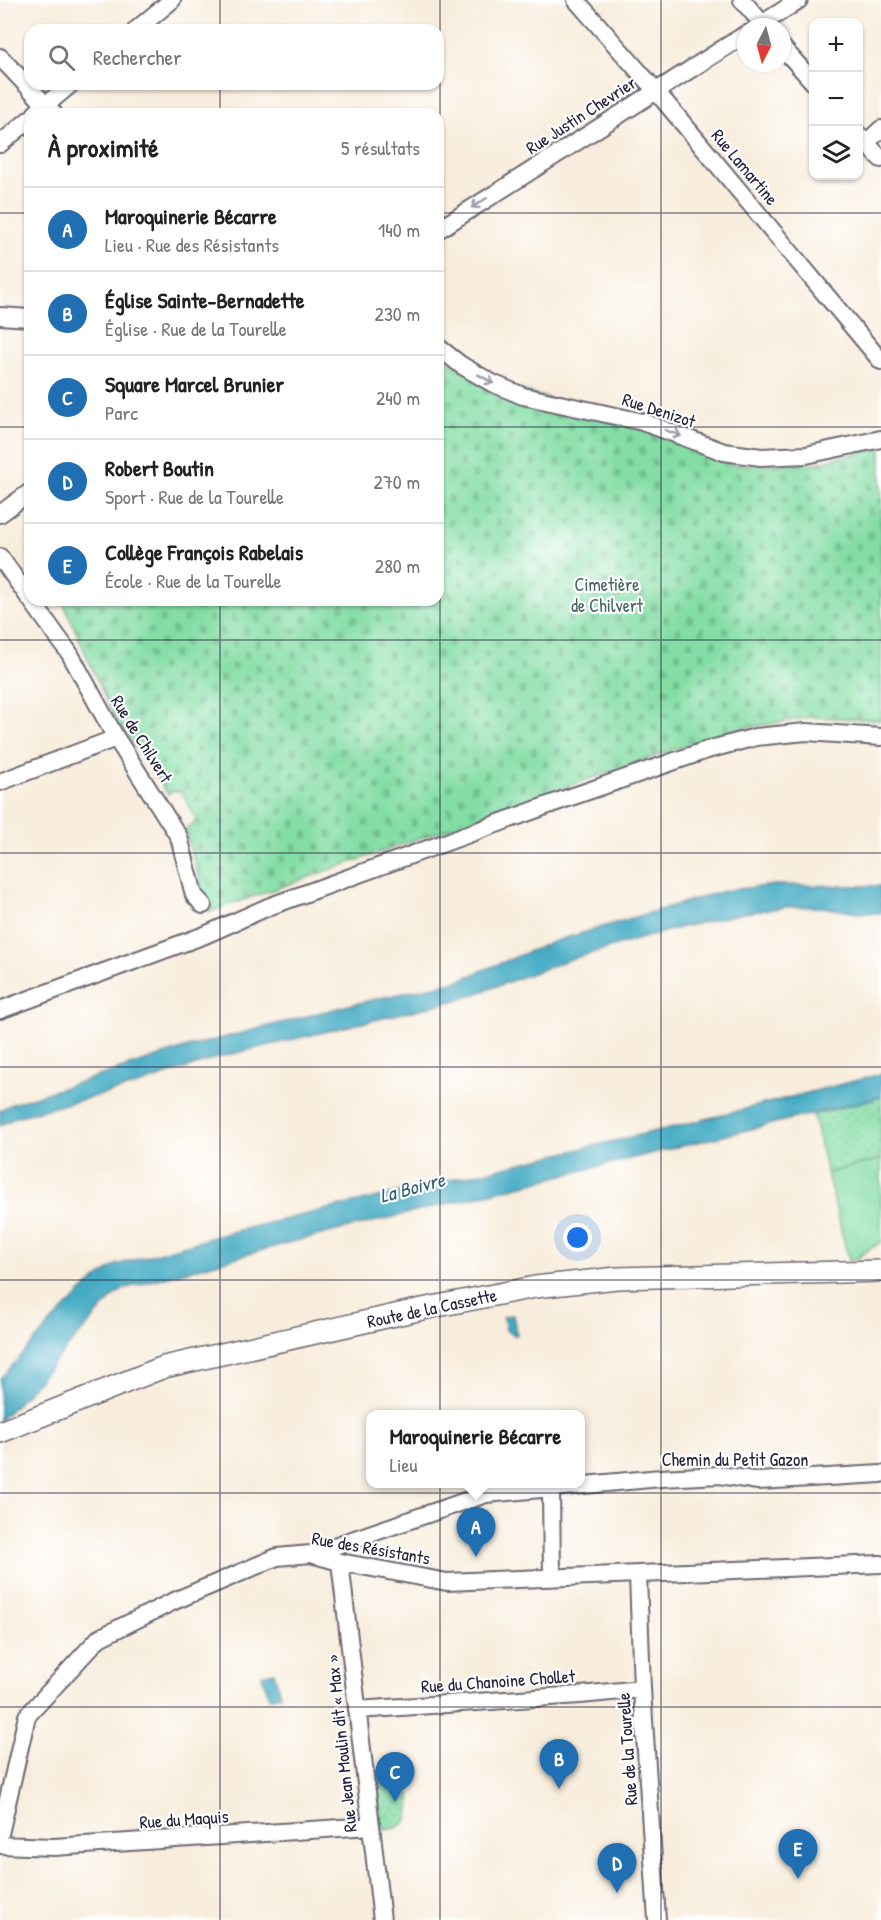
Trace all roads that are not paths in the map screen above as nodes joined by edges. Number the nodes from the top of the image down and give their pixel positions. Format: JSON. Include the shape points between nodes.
{"nodes":[{"id":1,"x":172,"y":0,"type":"edge"},
{"id":2,"x":576,"y":0,"type":"edge"},
{"id":3,"x":741,"y":0,"type":"edge"},
{"id":4,"x":799,"y":0,"type":"edge"},
{"id":5,"x":755,"y":18,"type":"edge"},
{"id":6,"x":773,"y":18,"type":"edge"},
{"id":7,"x":143,"y":24,"type":"edge"},
{"id":8,"x":737,"y":40,"type":"edge"},
{"id":9,"x":0,"y":57,"type":"edge"},
{"id":10,"x":791,"y":57,"type":"edge"},
{"id":11,"x":809,"y":78,"type":"edge"},
{"id":12,"x":24,"y":86,"type":"edge"},
{"id":13,"x":28,"y":90,"type":"edge"},
{"id":14,"x":66,"y":90,"type":"edge"},
{"id":15,"x":656,"y":91,"type":"junction"},
{"id":16,"x":42,"y":108,"type":"edge"},
{"id":17,"x":48,"y":108,"type":"edge"},
{"id":18,"x":24,"y":123,"type":"edge"},
{"id":19,"x":881,"y":129,"type":"edge"},
{"id":20,"x":863,"y":138,"type":"edge"},
{"id":21,"x":863,"y":139,"type":"edge"},
{"id":22,"x":0,"y":144,"type":"edge"},
{"id":23,"x":881,"y":159,"type":"edge"},
{"id":24,"x":444,"y":226,"type":"edge"},
{"id":25,"x":0,"y":316,"type":"edge"},
{"id":26,"x":24,"y":318,"type":"edge"},
{"id":27,"x":444,"y":352,"type":"edge"},
{"id":28,"x":881,"y":362,"type":"edge"},
{"id":29,"x":881,"y":440,"type":"edge"},
{"id":30,"x":24,"y":496,"type":"edge"},
{"id":31,"x":0,"y":514,"type":"edge"},
{"id":32,"x":0,"y":557,"type":"edge"},
{"id":33,"x":24,"y":591,"type":"edge"},
{"id":34,"x":35,"y":606,"type":"edge"},
{"id":35,"x":881,"y":737,"type":"edge"},
{"id":36,"x":116,"y":738,"type":"junction"},
{"id":37,"x":0,"y":782,"type":"edge"},
{"id":38,"x":202,"y":905,"type":"dead end"},
{"id":39,"x":0,"y":1010,"type":"edge"},
{"id":40,"x":881,"y":1271,"type":"edge"},
{"id":41,"x":0,"y":1432,"type":"edge"},
{"id":42,"x":881,"y":1474,"type":"edge"},
{"id":43,"x":585,"y":1485,"type":"edge"},
{"id":44,"x":551,"y":1488,"type":"joint"},
{"id":45,"x":311,"y":1554,"type":"junction"},
{"id":46,"x":340,"y":1562,"type":"junction"},
{"id":47,"x":881,"y":1564,"type":"edge"},
{"id":48,"x":638,"y":1575,"type":"junction"},
{"id":49,"x":552,"y":1578,"type":"junction"},
{"id":50,"x":642,"y":1689,"type":"junction"},
{"id":51,"x":357,"y":1710,"type":"junction"},
{"id":52,"x":370,"y":1826,"type":"junction"},
{"id":53,"x":0,"y":1834,"type":"edge"},
{"id":54,"x":0,"y":1845,"type":"edge"},
{"id":55,"x":382,"y":1920,"type":"edge"},
{"id":56,"x":657,"y":1920,"type":"edge"}],
"edges":[{"from":1,"to":7,"type":"street"},
{"from":2,"to":15,"type":"street","name":"Rue Lamartine"},
{"from":3,"to":5,"type":"street"},
{"from":4,"to":6,"type":"street"},
{"from":8,"to":15,"type":"street","name":"Rue Justin Chevrier"},
{"from":9,"to":12,"type":"street"},
{"from":10,"to":11,"type":"street"},
{"from":13,"to":16,"type":"street"},
{"from":14,"to":17,"type":"street"},
{"from":15,"to":24,"type":"street","name":"Rue Justin Chevrier","one_way":true},
{"from":15,"to":28,"type":"street","name":"Rue Lamartine"},
{"from":18,"to":22,"type":"street"},
{"from":19,"to":20,"type":"street"},
{"from":21,"to":23,"type":"street"},
{"from":25,"to":26,"type":"street"},
{"from":27,"to":29,"type":"street","name":"Rue Denizot","one_way":true,"via":[[492,383],[524,396],[643,422],[724,452],[761,457],[806,455]]},
{"from":30,"to":31,"type":"street"},
{"from":32,"to":33,"type":"street","name":"Rue de Chilvert"},
{"from":34,"to":36,"type":"street","name":"Rue de Chilvert","via":[[69,654]]},
{"from":35,"to":39,"type":"street","via":[[806,732],[756,737],[707,750],[268,907],[205,935]]},
{"from":36,"to":37,"type":"street"},
{"from":36,"to":38,"type":"street","name":"Rue de Chilvert","via":[[179,837],[194,895]]},
{"from":40,"to":41,"type":"street","name":"Route de la Cassette","via":[[617,1278],[535,1287],[164,1367]]},
{"from":42,"to":43,"type":"street","name":"Chemin du Petit Gazon","via":[[758,1481],[720,1475]]},
{"from":44,"to":45,"type":"street","name":"Chemin du Petit Gazon","via":[[486,1494]]},
{"from":44,"to":49,"type":"street"},
{"from":45,"to":46,"type":"street","name":"Rue des Résistants"},
{"from":45,"to":53,"type":"street","name":"Rue des Résistants","via":[[277,1557],[99,1638],[27,1716]]},
{"from":46,"to":49,"type":"street","name":"Rue des Résistants","via":[[447,1582]]},
{"from":46,"to":51,"type":"street","name":"Rue Jean Moulin dit « Max »"},
{"from":47,"to":48,"type":"street","name":"Rue des Résistants"},
{"from":48,"to":49,"type":"street","name":"Rue des Résistants"},
{"from":48,"to":50,"type":"street","name":"Rue de la Tourelle"},
{"from":50,"to":51,"type":"street","name":"Rue du Chanoine Chollet"},
{"from":50,"to":56,"type":"street","name":"Rue de la Tourelle"},
{"from":51,"to":52,"type":"street","name":"Rue Jean Moulin dit « Max »"},
{"from":52,"to":54,"type":"street","name":"Rue du Maquis","via":[[54,1847]]},
{"from":52,"to":55,"type":"street","name":"Rue Jean Moulin dit « Max »"}]}
